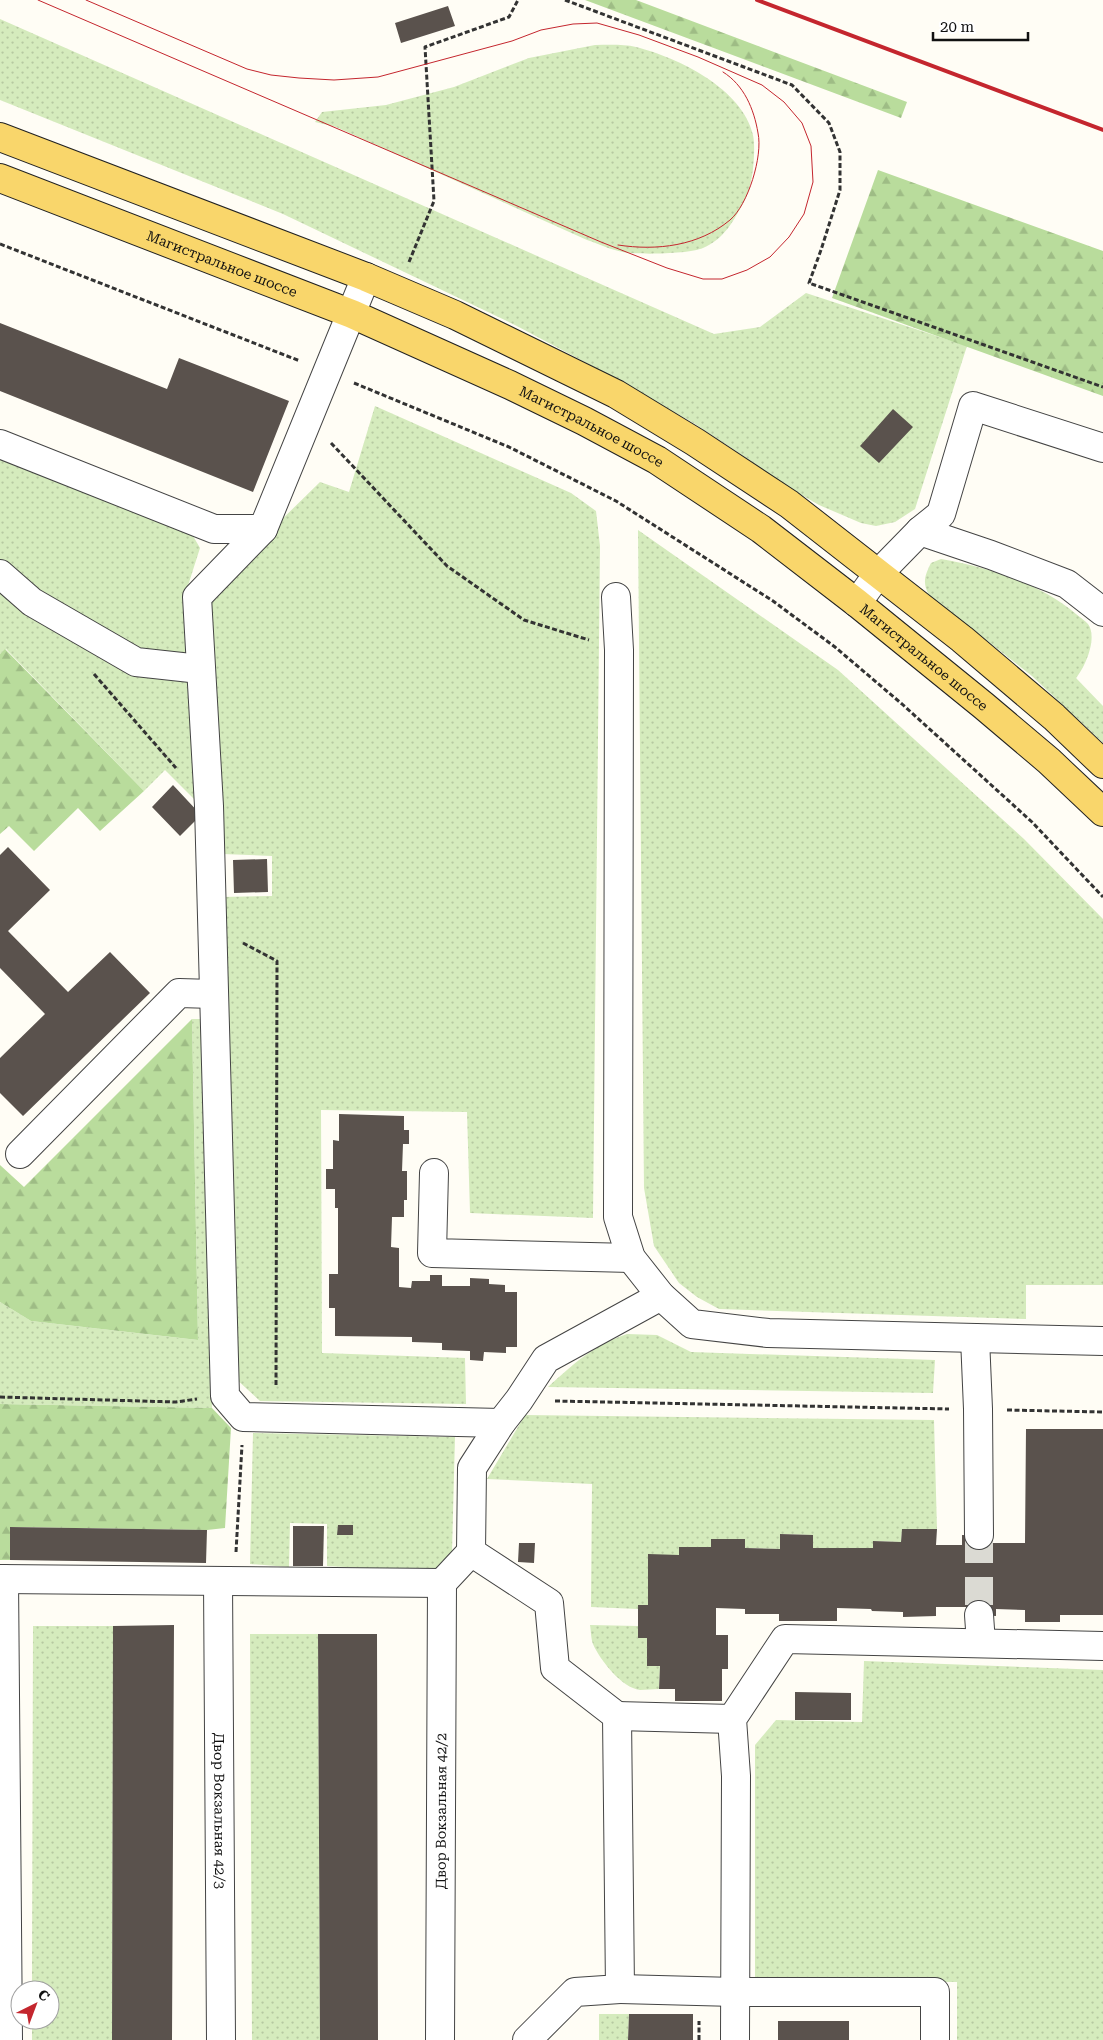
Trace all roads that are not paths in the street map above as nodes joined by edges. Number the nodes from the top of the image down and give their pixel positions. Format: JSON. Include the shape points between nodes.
{"nodes":[{"id":1,"x":0,"y":137,"type":"edge"},
{"id":2,"x":0,"y":178,"type":"edge"},
{"id":3,"x":366,"y":277,"type":"junction"},
{"id":4,"x":352,"y":314,"type":"junction"},
{"id":5,"x":0,"y":444,"type":"edge"},
{"id":6,"x":1103,"y":448,"type":"edge"},
{"id":7,"x":262,"y":529,"type":"junction"},
{"id":8,"x":920,"y":531,"type":"junction"},
{"id":9,"x":0,"y":574,"type":"edge"},
{"id":10,"x":878,"y":574,"type":"junction"},
{"id":11,"x":616,"y":597,"type":"dead end"},
{"id":12,"x":857,"y":603,"type":"junction"},
{"id":13,"x":1103,"y":612,"type":"edge"},
{"id":14,"x":200,"y":668,"type":"junction"},
{"id":15,"x":1103,"y":764,"type":"edge"},
{"id":16,"x":1103,"y":812,"type":"edge"},
{"id":17,"x":213,"y":994,"type":"junction"},
{"id":18,"x":20,"y":1154,"type":"dead end"},
{"id":19,"x":434,"y":1173,"type":"dead end"},
{"id":20,"x":631,"y":1258,"type":"junction"},
{"id":21,"x":661,"y":1296,"type":"junction"},
{"id":22,"x":976,"y":1338,"type":"junction"},
{"id":23,"x":1103,"y":1341,"type":"edge"},
{"id":24,"x":501,"y":1422,"type":"junction"},
{"id":25,"x":979,"y":1535,"type":"tunnel mouth"},
{"id":26,"x":472,"y":1552,"type":"junction"},
{"id":27,"x":2,"y":1579,"type":"edge"},
{"id":28,"x":227,"y":1580,"type":"junction"},
{"id":29,"x":442,"y":1583,"type":"junction"},
{"id":30,"x":980,"y":1616,"type":"tunnel mouth"},
{"id":31,"x":980,"y":1644,"type":"junction"},
{"id":32,"x":1103,"y":1646,"type":"edge"},
{"id":33,"x":617,"y":1716,"type":"junction"},
{"id":34,"x":732,"y":1719,"type":"junction"},
{"id":35,"x":620,"y":1990,"type":"junction"},
{"id":36,"x":735,"y":1992,"type":"junction"},
{"id":37,"x":8,"y":2040,"type":"edge"},
{"id":38,"x":221,"y":2040,"type":"edge"},
{"id":39,"x":440,"y":2040,"type":"edge"},
{"id":40,"x":527,"y":2040,"type":"edge"},
{"id":41,"x":734,"y":2040,"type":"edge"},
{"id":42,"x":935,"y":2040,"type":"edge"}],
"edges":[{"from":1,"to":3,"type":"main road"},
{"from":2,"to":4,"type":"main road","name":"Магистральное шоссе"},
{"from":3,"to":4,"type":"street"},
{"from":3,"to":10,"type":"main road","via":[[455,315],[616,394],[789,504]]},
{"from":4,"to":7,"type":"street"},
{"from":4,"to":12,"type":"main road","name":"Магистральное шоссе","via":[[510,385],[657,460],[761,529]]},
{"from":5,"to":7,"type":"street","via":[[214,529]]},
{"from":6,"to":8,"type":"street","via":[[973,406],[941,514]]},
{"from":7,"to":14,"type":"street","via":[[197,598]]},
{"from":8,"to":10,"type":"street"},
{"from":8,"to":13,"type":"street","via":[[1067,584]]},
{"from":9,"to":14,"type":"street","via":[[32,602],[136,662]]},
{"from":10,"to":12,"type":"street"},
{"from":10,"to":15,"type":"main road","via":[[962,639],[1054,717]]},
{"from":11,"to":20,"type":"street","via":[[619,650],[618,1217]]},
{"from":12,"to":16,"type":"main road","name":"Магистральное шоссе","via":[[984,706]]},
{"from":14,"to":17,"type":"street","via":[[209,806]]},
{"from":17,"to":18,"type":"street","via":[[179,993]]},
{"from":17,"to":24,"type":"street","via":[[225,1396],[243,1417]]},
{"from":19,"to":20,"type":"street","via":[[432,1253]]},
{"from":20,"to":21,"type":"street"},
{"from":21,"to":22,"type":"street","via":[[692,1324],[768,1333]]},
{"from":21,"to":24,"type":"street","via":[[546,1359]]},
{"from":22,"to":23,"type":"street"},
{"from":22,"to":25,"type":"street"},
{"from":24,"to":26,"type":"street","via":[[472,1468]]},
{"from":26,"to":29,"type":"street"},
{"from":26,"to":33,"type":"street","via":[[549,1603],[555,1668]]},
{"from":27,"to":28,"type":"street"},
{"from":27,"to":37,"type":"street"},
{"from":28,"to":29,"type":"street"},
{"from":28,"to":38,"type":"street","name":"Двор Вокзальная 42/3"},
{"from":29,"to":39,"type":"street","name":"Двор Вокзальная 42/2"},
{"from":30,"to":31,"type":"street"},
{"from":31,"to":32,"type":"street"},
{"from":31,"to":34,"type":"street","via":[[785,1639]]},
{"from":33,"to":34,"type":"street"},
{"from":33,"to":35,"type":"street"},
{"from":34,"to":36,"type":"street","via":[[736,1776]]},
{"from":35,"to":36,"type":"street"},
{"from":35,"to":40,"type":"street","via":[[575,1992]]},
{"from":36,"to":41,"type":"street"},
{"from":36,"to":42,"type":"street","via":[[935,1992]]}]}
